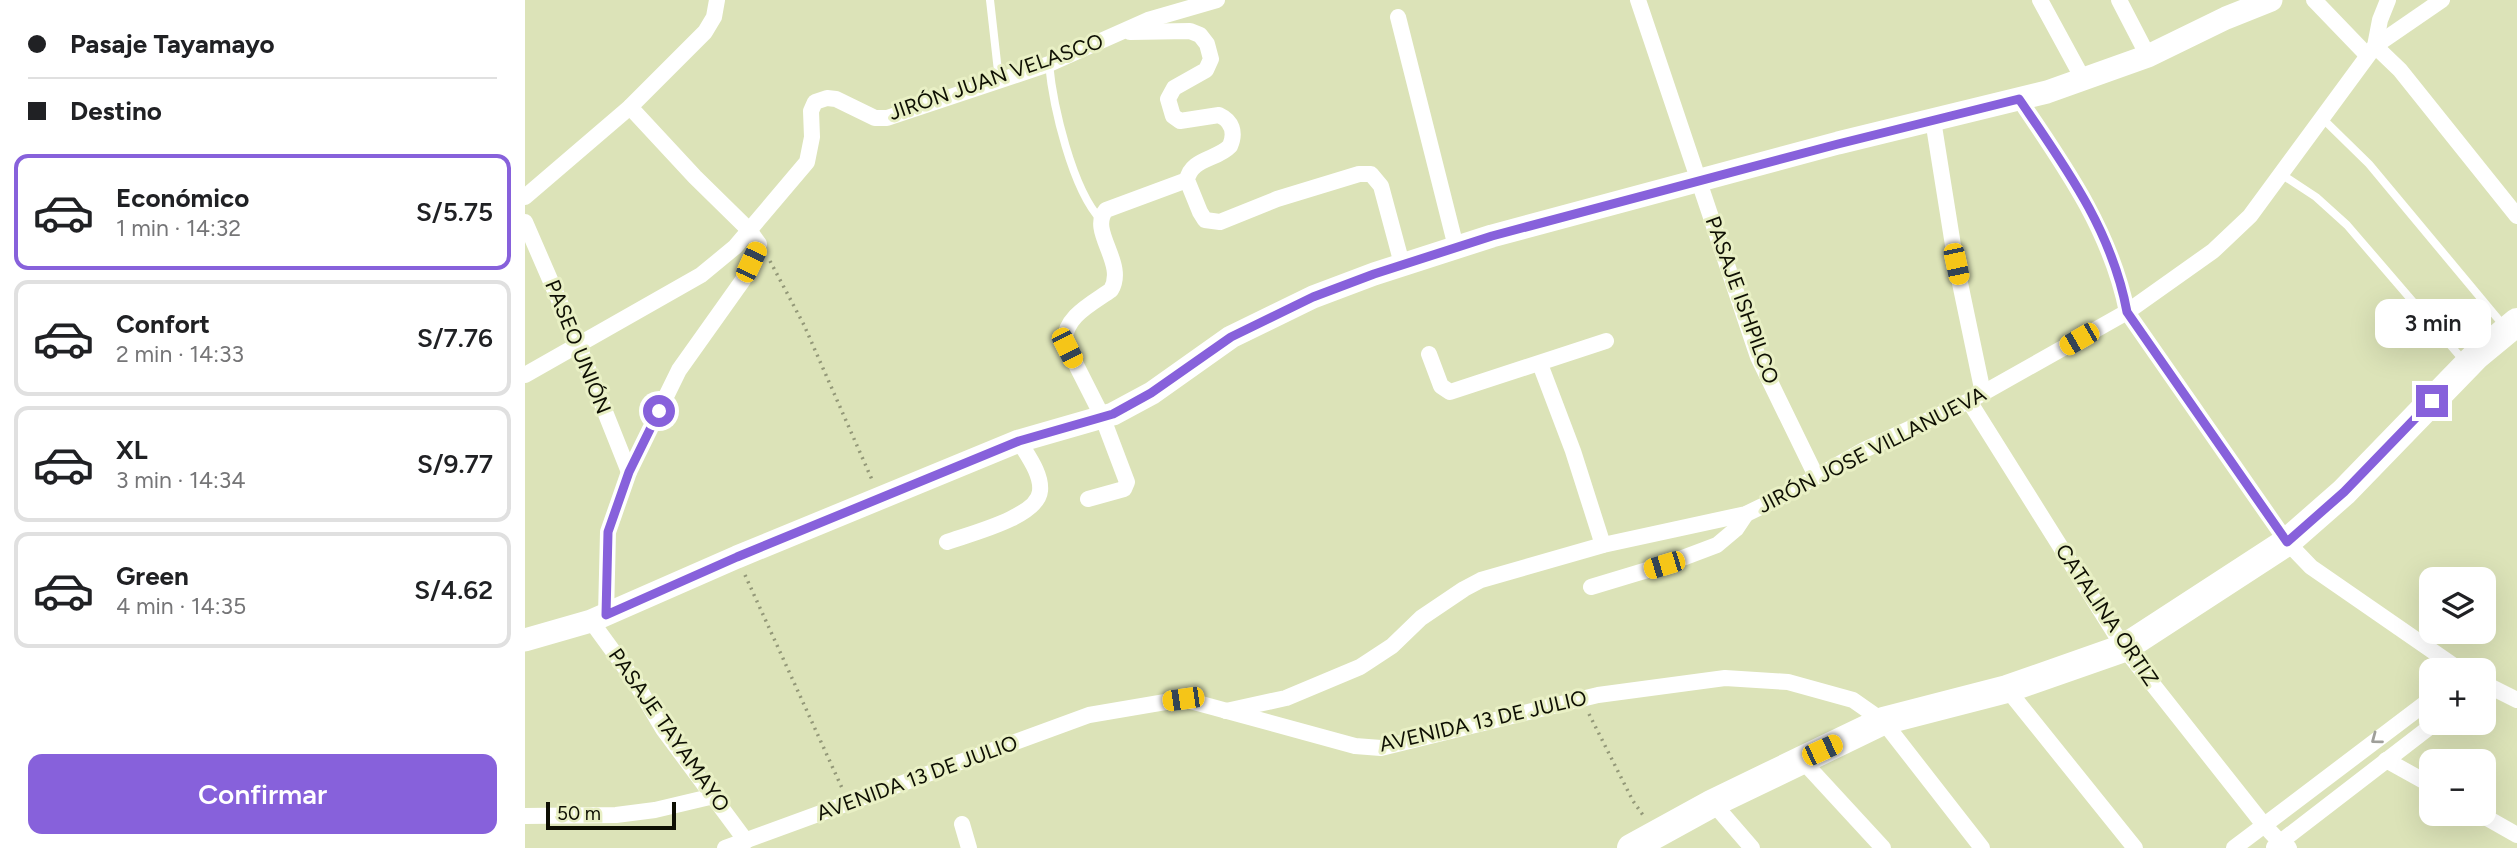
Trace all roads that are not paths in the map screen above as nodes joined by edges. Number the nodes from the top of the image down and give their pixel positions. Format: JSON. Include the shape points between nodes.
{"nodes":[{"id":1,"x":717,"y":0,"type":"edge"},
{"id":2,"x":990,"y":0,"type":"edge"},
{"id":3,"x":1217,"y":0,"type":"edge"},
{"id":4,"x":1638,"y":0,"type":"edge"},
{"id":5,"x":2040,"y":0,"type":"edge"},
{"id":6,"x":2119,"y":0,"type":"edge"},
{"id":7,"x":2271,"y":0,"type":"edge"},
{"id":8,"x":2314,"y":0,"type":"edge"},
{"id":9,"x":2388,"y":0,"type":"edge"},
{"id":10,"x":2442,"y":0,"type":"edge"},
{"id":11,"x":1398,"y":17,"type":"dead end"},
{"id":12,"x":1124,"y":32,"type":"junction"},
{"id":13,"x":2371,"y":50,"type":"junction"},
{"id":14,"x":2148,"y":56,"type":"junction"},
{"id":15,"x":1049,"y":64,"type":"junction"},
{"id":16,"x":2084,"y":79,"type":"junction"},
{"id":17,"x":999,"y":80,"type":"junction"},
{"id":18,"x":2019,"y":99,"type":"junction"},
{"id":19,"x":630,"y":107,"type":"junction"},
{"id":20,"x":2322,"y":118,"type":"junction"},
{"id":21,"x":1933,"y":120,"type":"junction"},
{"id":22,"x":2281,"y":174,"type":"junction"},
{"id":23,"x":1187,"y":180,"type":"junction"},
{"id":24,"x":1700,"y":182,"type":"junction"},
{"id":25,"x":525,"y":197,"type":"edge"},
{"id":26,"x":2517,"y":216,"type":"edge"},
{"id":27,"x":1101,"y":220,"type":"junction"},
{"id":28,"x":525,"y":222,"type":"edge"},
{"id":29,"x":749,"y":230,"type":"junction"},
{"id":30,"x":1456,"y":247,"type":"junction"},
{"id":31,"x":1402,"y":264,"type":"junction"},
{"id":32,"x":2127,"y":312,"type":"junction"},
{"id":33,"x":2512,"y":326,"type":"edge"},
{"id":34,"x":1606,"y":341,"type":"dead end"},
{"id":35,"x":577,"y":344,"type":"junction"},
{"id":36,"x":1429,"y":354,"type":"dead end"},
{"id":37,"x":1540,"y":365,"type":"junction"},
{"id":38,"x":2467,"y":365,"type":"junction"},
{"id":39,"x":525,"y":375,"type":"edge"},
{"id":40,"x":1976,"y":397,"type":"junction"},
{"id":41,"x":1102,"y":416,"type":"junction"},
{"id":42,"x":1019,"y":441,"type":"junction"},
{"id":43,"x":629,"y":472,"type":"junction"},
{"id":44,"x":1816,"y":476,"type":"junction"},
{"id":45,"x":1088,"y":499,"type":"dead end"},
{"id":46,"x":1747,"y":514,"type":"junction"},
{"id":47,"x":947,"y":542,"type":"dead end"},
{"id":48,"x":2287,"y":542,"type":"junction"},
{"id":49,"x":1603,"y":545,"type":"junction"},
{"id":50,"x":1591,"y":587,"type":"dead end"},
{"id":51,"x":599,"y":618,"type":"junction"},
{"id":52,"x":525,"y":640,"type":"edge"},
{"id":53,"x":2124,"y":648,"type":"junction"},
{"id":54,"x":2444,"y":658,"type":"edge"},
{"id":55,"x":2007,"y":689,"type":"junction"},
{"id":56,"x":2496,"y":690,"type":"edge"},
{"id":57,"x":2517,"y":700,"type":"edge"},
{"id":58,"x":2419,"y":708,"type":"edge"},
{"id":59,"x":1227,"y":711,"type":"junction"},
{"id":60,"x":1883,"y":721,"type":"junction"},
{"id":61,"x":2419,"y":735,"type":"edge"},
{"id":62,"x":1801,"y":759,"type":"junction"},
{"id":63,"x":2386,"y":760,"type":"junction"},
{"id":64,"x":2419,"y":778,"type":"edge"},
{"id":65,"x":714,"y":796,"type":"junction"},
{"id":66,"x":1713,"y":803,"type":"junction"},
{"id":67,"x":525,"y":816,"type":"edge"},
{"id":68,"x":2496,"y":823,"type":"edge"},
{"id":69,"x":962,"y":824,"type":"dead end"},
{"id":70,"x":2264,"y":825,"type":"junction"},
{"id":71,"x":2517,"y":835,"type":"edge"},
{"id":72,"x":746,"y":841,"type":"junction"},
{"id":73,"x":2280,"y":846,"type":"edge"},
{"id":74,"x":725,"y":848,"type":"edge"},
{"id":75,"x":969,"y":848,"type":"edge"},
{"id":76,"x":1631,"y":848,"type":"edge"},
{"id":77,"x":1752,"y":848,"type":"edge"},
{"id":78,"x":1883,"y":848,"type":"edge"},
{"id":79,"x":1982,"y":848,"type":"edge"},
{"id":80,"x":2135,"y":848,"type":"edge"},
{"id":81,"x":2234,"y":848,"type":"edge"}],
"edges":[{"from":1,"to":19,"type":"street","via":[[705,32]]},
{"from":2,"to":17,"type":"lane"},
{"from":3,"to":12,"type":"street","name":"JIRÓN JUAN VELASCO"},
{"from":4,"to":24,"type":"street","name":"PASAJE ISHPILCO"},
{"from":5,"to":16,"type":"street"},
{"from":6,"to":14,"type":"street"},
{"from":7,"to":14,"type":"street"},
{"from":8,"to":13,"type":"street"},
{"from":9,"to":13,"type":"street","name":"JIRÓN JOSE VILLANUEVA"},
{"from":10,"to":13,"type":"street"},
{"from":11,"to":30,"type":"street"},
{"from":12,"to":15,"type":"street","name":"JIRÓN JUAN VELASCO"},
{"from":12,"to":23,"type":"street","via":[[1190,32],[1200,35],[1210,48],[1206,70],[1171,91],[1170,109],[1180,121],[1219,115],[1229,121],[1234,135],[1226,150],[1194,166]]},
{"from":13,"to":20,"type":"street","name":"JIRÓN JOSE VILLANUEVA"},
{"from":13,"to":26,"type":"street","via":[[2400,70]]},
{"from":14,"to":16,"type":"street"},
{"from":15,"to":17,"type":"street","name":"JIRÓN JUAN VELASCO"},
{"from":15,"to":27,"type":"lane","via":[[1068,152],[1087,200]]},
{"from":16,"to":18,"type":"street"},
{"from":17,"to":29,"type":"street","name":"JIRÓN JUAN VELASCO","via":[[887,118],[875,118],[837,99],[818,101],[811,111],[807,162]]},
{"from":18,"to":21,"type":"street"},
{"from":18,"to":32,"type":"street","via":[[2086,202],[2116,267]]},
{"from":19,"to":25,"type":"street"},
{"from":19,"to":29,"type":"street"},
{"from":20,"to":22,"type":"street","name":"JIRÓN JOSE VILLANUEVA"},
{"from":20,"to":33,"type":"lane","via":[[2369,164]]},
{"from":21,"to":24,"type":"street"},
{"from":21,"to":40,"type":"street"},
{"from":22,"to":32,"type":"street","name":"JIRÓN JOSE VILLANUEVA","via":[[2250,216],[2213,251]]},
{"from":22,"to":38,"type":"lane","via":[[2347,225]]},
{"from":23,"to":27,"type":"street","via":[[1106,210]]},
{"from":23,"to":31,"type":"street","via":[[1202,216],[1214,223],[1277,199],[1371,174],[1381,186]]},
{"from":24,"to":30,"type":"street"},
{"from":24,"to":44,"type":"street","name":"PASAJE ISHPILCO","via":[[1758,357]]},
{"from":27,"to":41,"type":"street","via":[[1116,267],[1114,285],[1072,321],[1064,337]]},
{"from":28,"to":35,"type":"street","name":"PASEO UNIÓN"},
{"from":29,"to":35,"type":"street","name":"JIRÓN JUAN VELASCO","via":[[701,275]]},
{"from":29,"to":43,"type":"street","via":[[759,244],[743,280],[679,370]]},
{"from":30,"to":31,"type":"street"},
{"from":31,"to":41,"type":"street","via":[[1313,297],[1231,337],[1151,393]]},
{"from":32,"to":40,"type":"street","name":"JIRÓN JOSE VILLANUEVA"},
{"from":32,"to":48,"type":"street"},
{"from":33,"to":38,"type":"highway"},
{"from":34,"to":37,"type":"street"},
{"from":35,"to":39,"type":"street","name":"JIRÓN JUAN VELASCO"},
{"from":35,"to":43,"type":"street","name":"PASEO UNIÓN"},
{"from":36,"to":37,"type":"street","via":[[1441,386],[1450,392]]},
{"from":37,"to":49,"type":"street"},
{"from":38,"to":48,"type":"highway","via":[[2344,492]]},
{"from":40,"to":44,"type":"street","name":"JIRÓN JOSE VILLANUEVA"},
{"from":40,"to":53,"type":"street","name":"CATALINA ORTIZ"},
{"from":41,"to":42,"type":"street"},
{"from":41,"to":45,"type":"street","via":[[1127,482],[1124,489]]},
{"from":42,"to":47,"type":"street","via":[[1039,481],[1035,503],[1022,514]]},
{"from":42,"to":51,"type":"street"},
{"from":43,"to":51,"type":"street","via":[[608,532]]},
{"from":44,"to":46,"type":"street","name":"JIRÓN JOSE VILLANUEVA"},
{"from":46,"to":49,"type":"street","name":"JIRÓN JOSE VILLANUEVA"},
{"from":46,"to":50,"type":"street","via":[[1717,545]]},
{"from":48,"to":53,"type":"highway"},
{"from":48,"to":54,"type":"street","via":[[2311,567]]},
{"from":49,"to":59,"type":"street","name":"JIRÓN JOSE VILLANUEVA","via":[[1481,580],[1421,618],[1392,646],[1360,667],[1286,698]]},
{"from":51,"to":52,"type":"street"},
{"from":51,"to":65,"type":"street","name":"PASAJE TAYAMAYO","via":[[663,729]]},
{"from":53,"to":55,"type":"highway"},
{"from":53,"to":70,"type":"street","name":"CATALINA ORTIZ"},
{"from":55,"to":60,"type":"highway"},
{"from":55,"to":80,"type":"street"},
{"from":56,"to":57,"type":"street"},
{"from":58,"to":70,"type":"street","one_way":true},
{"from":59,"to":60,"type":"street","name":"AVENIDA 13 DE JULIO","via":[[1355,746],[1381,748],[1584,698],[1725,678],[1788,682],[1853,700]]},
{"from":59,"to":72,"type":"street","name":"AVENIDA 13 DE JULIO","via":[[1183,699],[1089,715]]},
{"from":60,"to":62,"type":"highway"},
{"from":60,"to":79,"type":"street","name":"AVENIDA 13 DE JULIO"},
{"from":61,"to":63,"type":"street"},
{"from":62,"to":66,"type":"highway"},
{"from":62,"to":78,"type":"street"},
{"from":63,"to":64,"type":"street"},
{"from":63,"to":73,"type":"street"},
{"from":65,"to":67,"type":"street","via":[[629,813]]},
{"from":65,"to":72,"type":"street","name":"PASAJE TAYAMAYO"},
{"from":66,"to":76,"type":"highway"},
{"from":66,"to":77,"type":"street"},
{"from":68,"to":71,"type":"street"},
{"from":69,"to":75,"type":"street"},
{"from":70,"to":73,"type":"street","name":"CATALINA ORTIZ"},
{"from":70,"to":81,"type":"street"},
{"from":72,"to":74,"type":"street","name":"AVENIDA 13 DE JULIO"}]}
